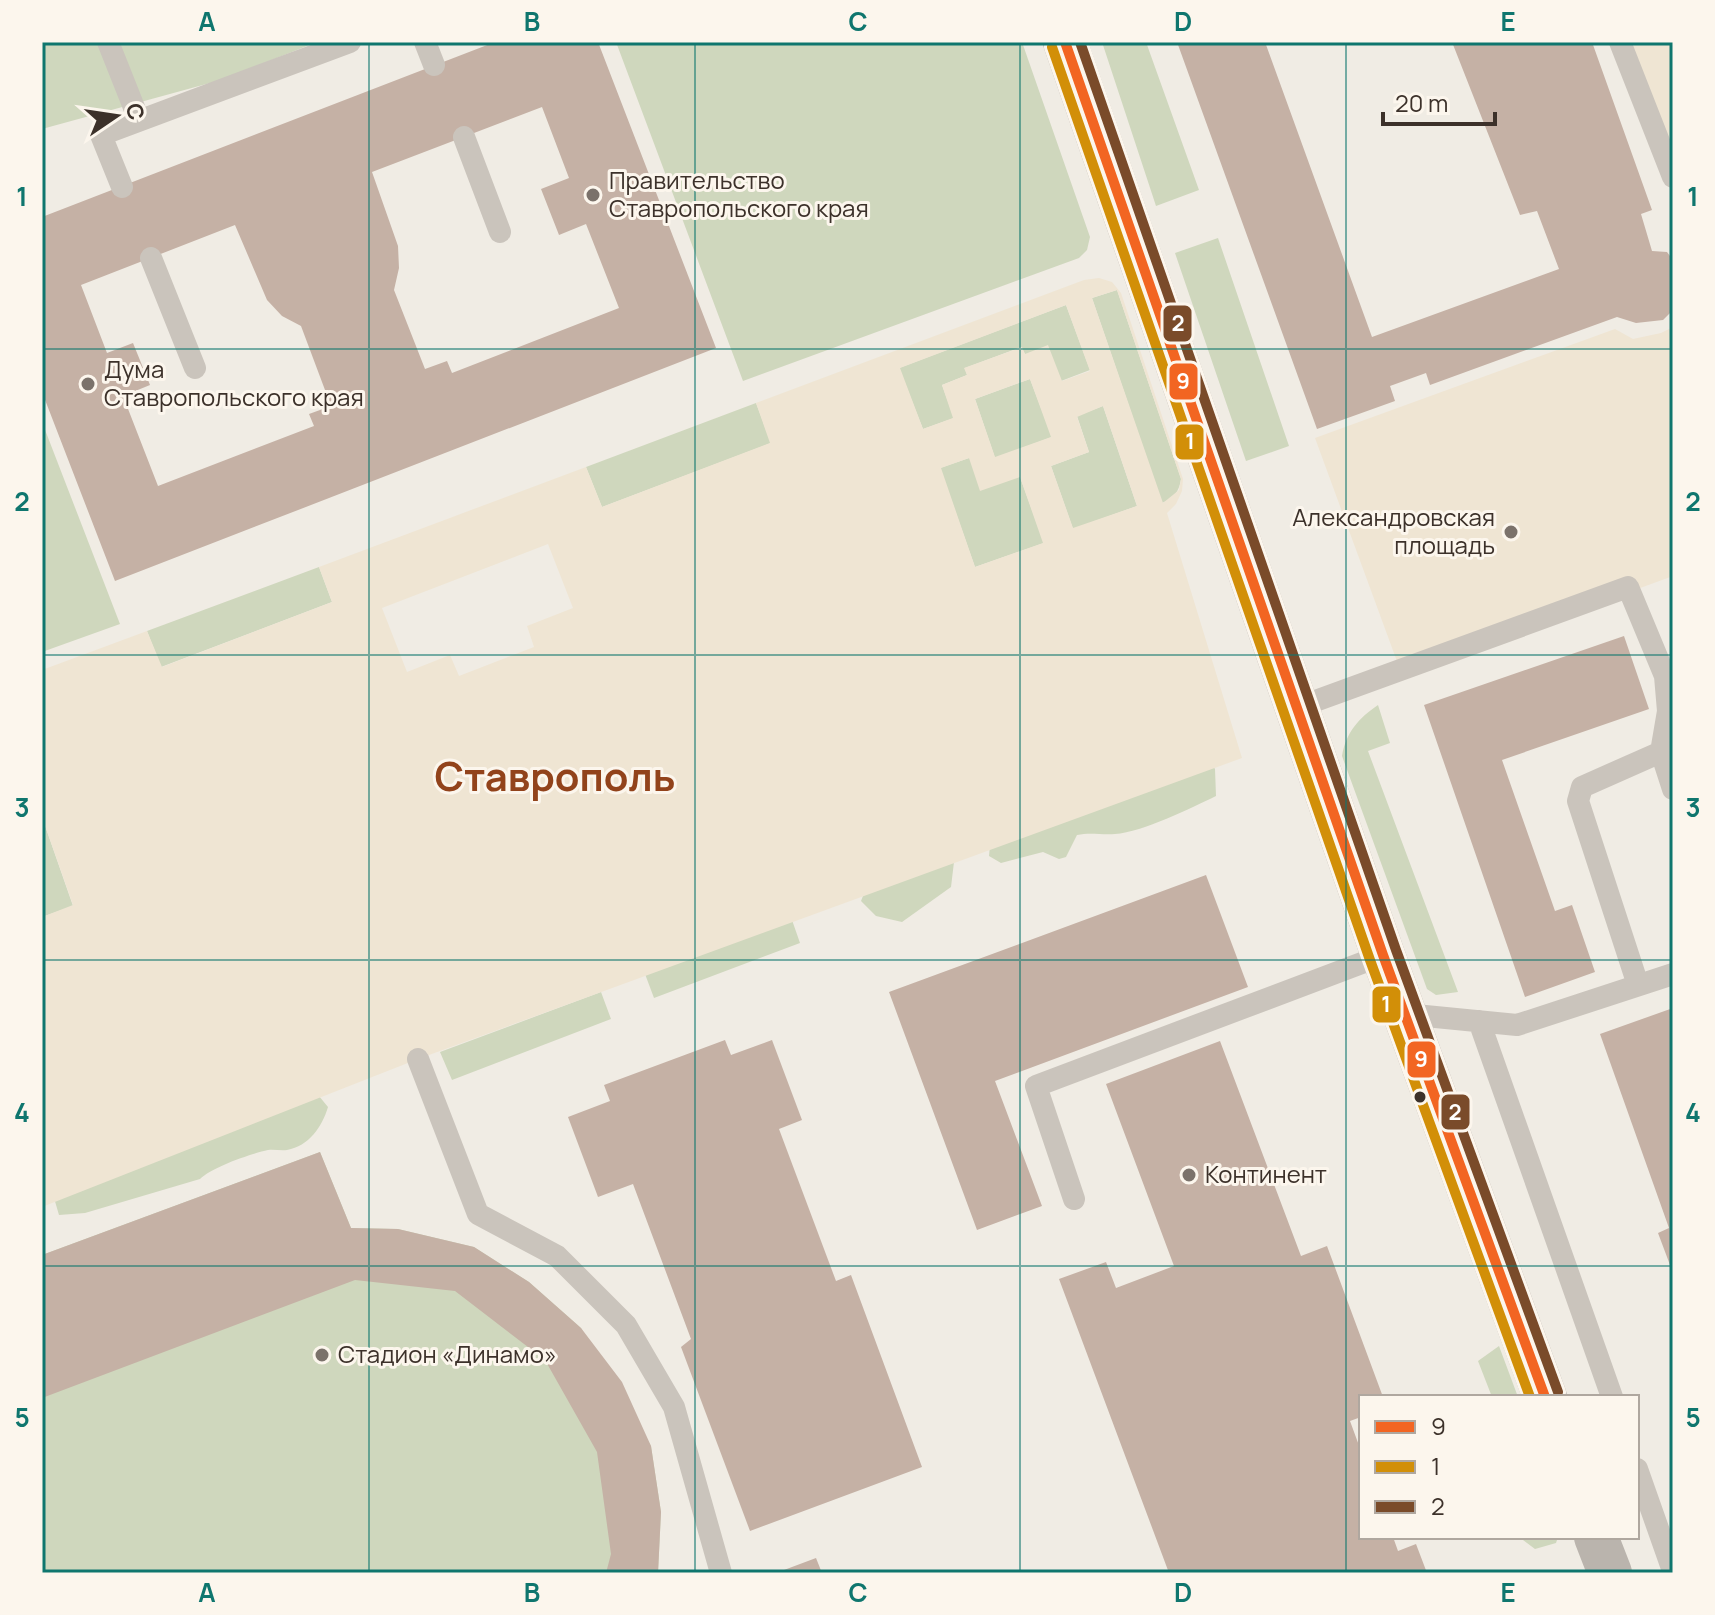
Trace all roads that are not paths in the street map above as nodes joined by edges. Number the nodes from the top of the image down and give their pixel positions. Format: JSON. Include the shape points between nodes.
{"nodes":[{"id":1,"x":108,"y":42,"type":"edge"},
{"id":2,"x":350,"y":42,"type":"edge"},
{"id":3,"x":425,"y":42,"type":"edge"},
{"id":4,"x":1065,"y":42,"type":"edge"},
{"id":5,"x":1087,"y":42,"type":"edge"},
{"id":6,"x":1620,"y":42,"type":"edge"},
{"id":7,"x":434,"y":65,"type":"dead end"},
{"id":8,"x":139,"y":120,"type":"junction"},
{"id":9,"x":464,"y":137,"type":"dead end"},
{"id":10,"x":1100,"y":143,"type":"junction"},
{"id":11,"x":1673,"y":177,"type":"edge"},
{"id":12,"x":122,"y":187,"type":"dead end"},
{"id":13,"x":500,"y":232,"type":"dead end"},
{"id":14,"x":151,"y":258,"type":"dead end"},
{"id":15,"x":195,"y":368,"type":"dead end"},
{"id":16,"x":1296,"y":708,"type":"junction"},
{"id":17,"x":1661,"y":752,"type":"junction"},
{"id":18,"x":1673,"y":789,"type":"edge"},
{"id":19,"x":1383,"y":955,"type":"junction"},
{"id":20,"x":1673,"y":974,"type":"edge"},
{"id":21,"x":1638,"y":985,"type":"junction"},
{"id":22,"x":1405,"y":1014,"type":"junction"},
{"id":23,"x":1479,"y":1021,"type":"junction"},
{"id":24,"x":418,"y":1059,"type":"dead end"},
{"id":25,"x":1074,"y":1199,"type":"dead end"},
{"id":26,"x":1544,"y":1395,"type":"edge"},
{"id":27,"x":1611,"y":1395,"type":"edge"},
{"id":28,"x":1639,"y":1475,"type":"edge"},
{"id":29,"x":1597,"y":1539,"type":"edge"},
{"id":30,"x":1673,"y":1571,"type":"edge"},
{"id":31,"x":721,"y":1573,"type":"edge"},
{"id":32,"x":1610,"y":1573,"type":"edge"}],
"edges":[{"from":1,"to":8,"type":"lane"},
{"from":2,"to":8,"type":"lane"},
{"from":3,"to":7,"type":"lane"},
{"from":4,"to":10,"type":"main road"},
{"from":5,"to":10,"type":"main road"},
{"from":6,"to":11,"type":"lane"},
{"from":8,"to":12,"type":"lane","via":[[101,135]]},
{"from":9,"to":13,"type":"lane"},
{"from":10,"to":16,"type":"main road"},
{"from":14,"to":15,"type":"lane"},
{"from":16,"to":17,"type":"lane","via":[[1628,587],[1665,676],[1668,711]]},
{"from":16,"to":19,"type":"main road"},
{"from":17,"to":18,"type":"lane"},
{"from":17,"to":21,"type":"lane","via":[[1582,787],[1578,801]]},
{"from":19,"to":22,"type":"main road"},
{"from":19,"to":25,"type":"lane","via":[[1036,1086]]},
{"from":20,"to":21,"type":"lane"},
{"from":21,"to":23,"type":"lane","via":[[1517,1025]]},
{"from":22,"to":23,"type":"lane"},
{"from":22,"to":26,"type":"main road"},
{"from":23,"to":27,"type":"lane"},
{"from":24,"to":31,"type":"lane","via":[[478,1214],[557,1256],[626,1325],[674,1407]]},
{"from":28,"to":30,"type":"lane"},
{"from":29,"to":32,"type":"main road"}]}
